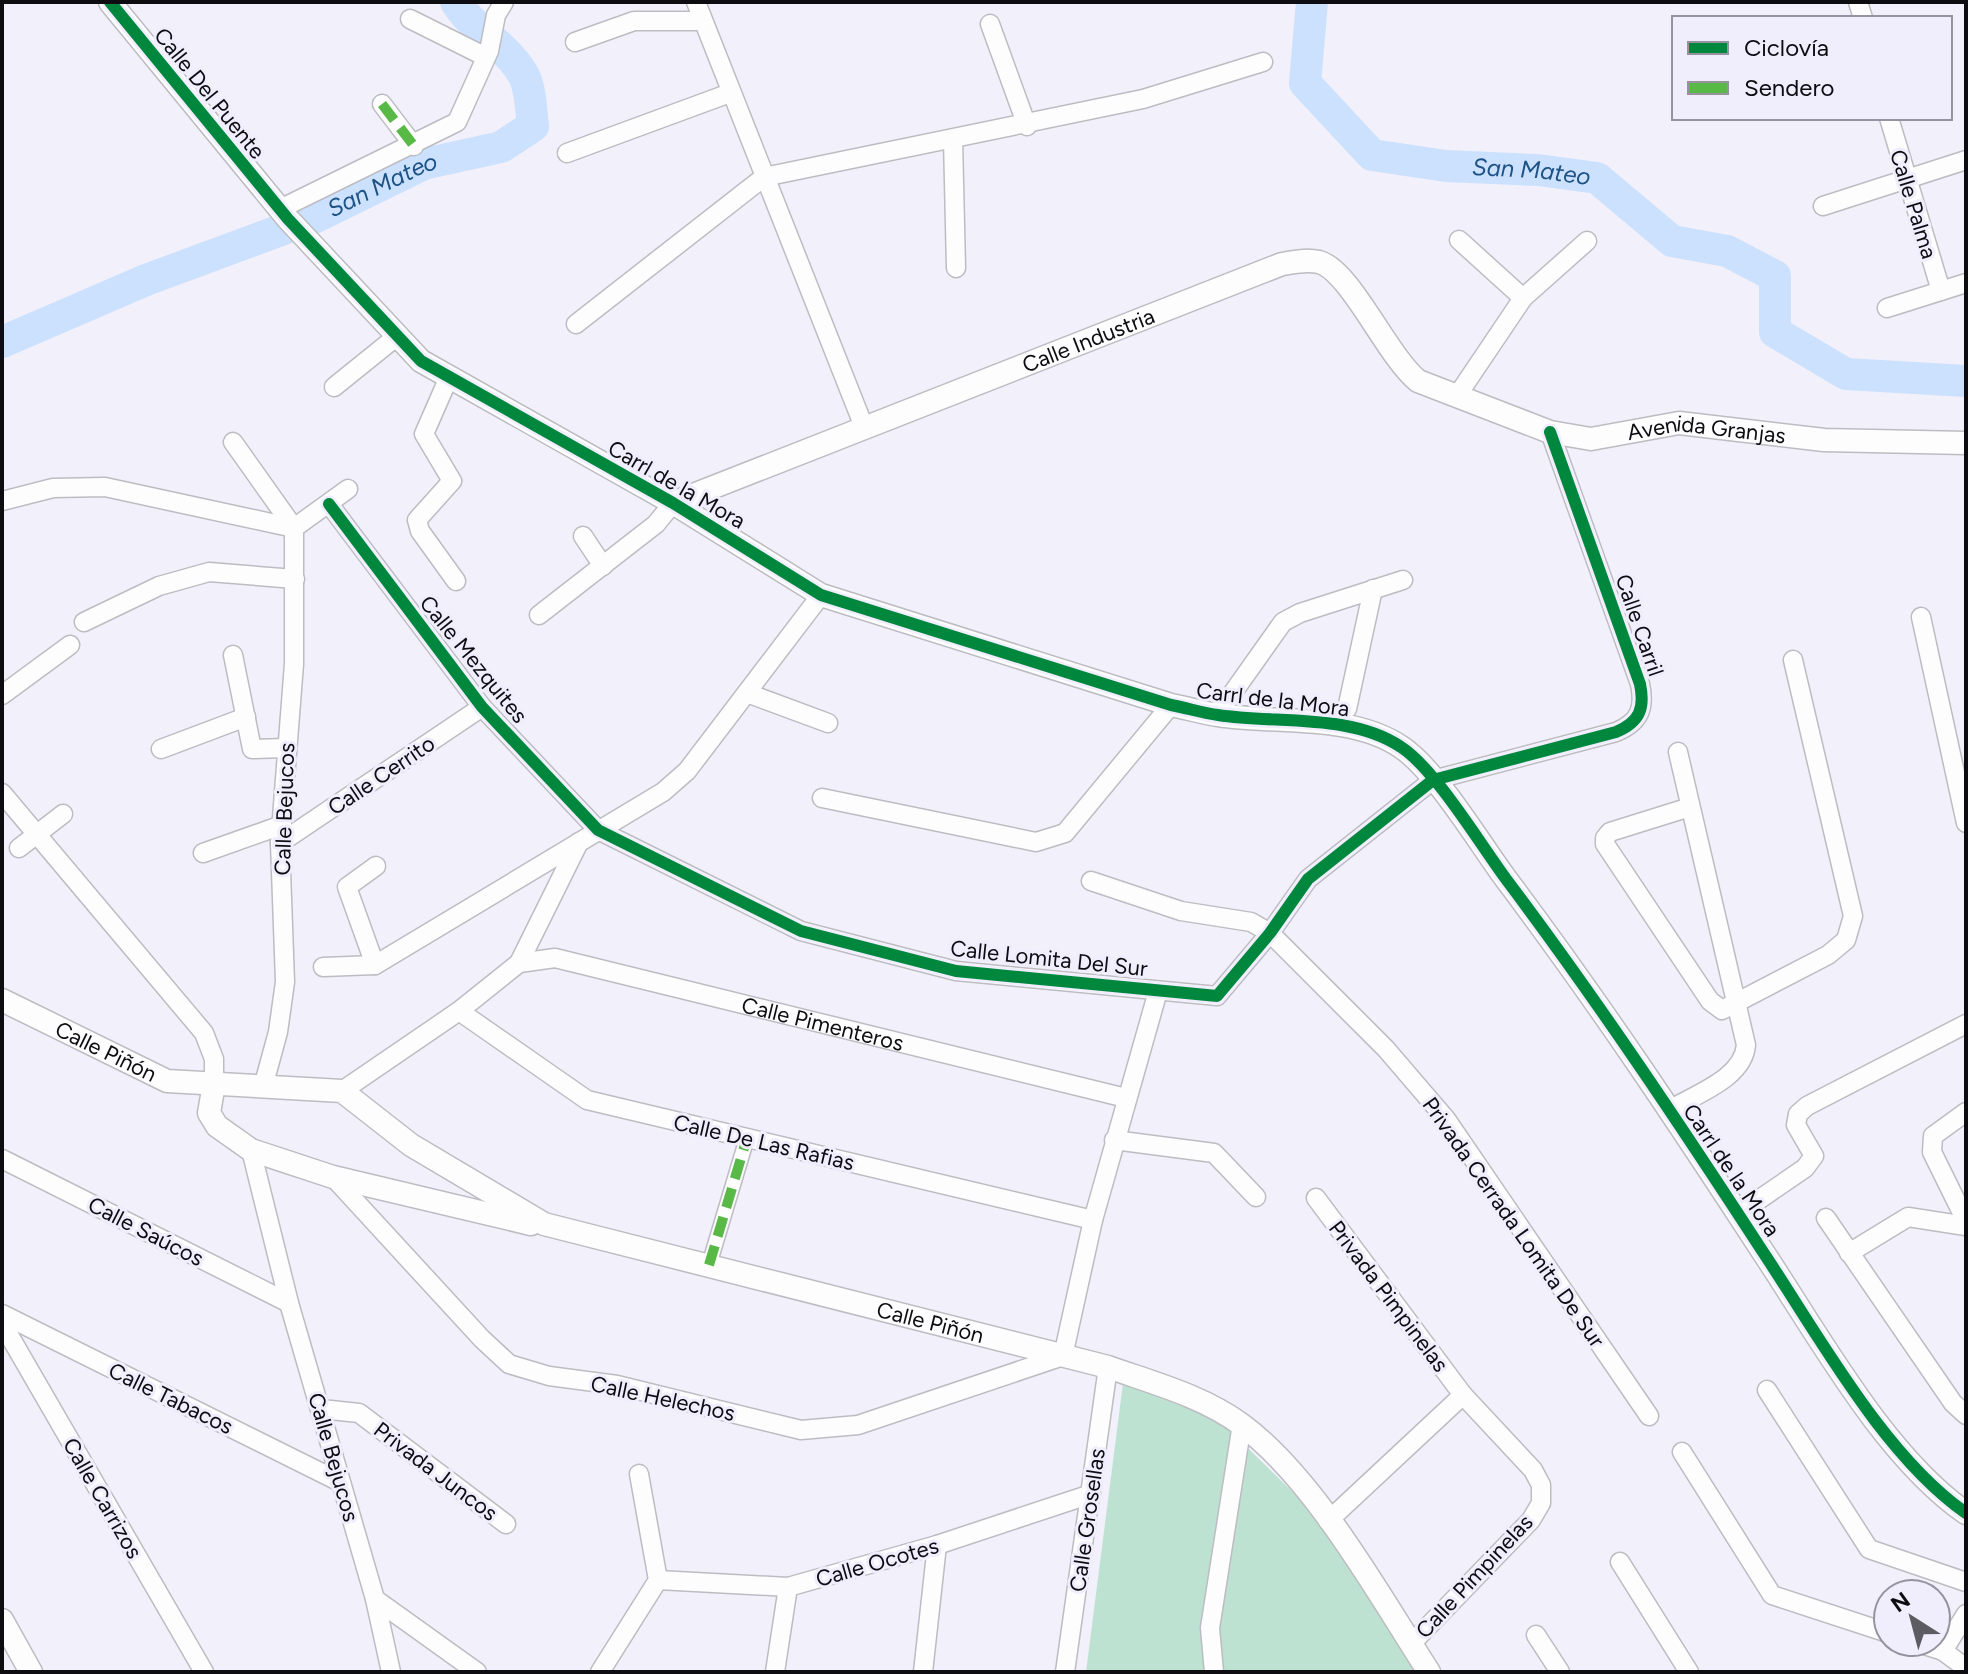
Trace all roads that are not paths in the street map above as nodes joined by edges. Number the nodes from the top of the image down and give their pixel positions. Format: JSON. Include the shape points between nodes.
{"nodes":[{"id":1,"x":110,"y":2,"type":"edge"},
{"id":2,"x":696,"y":2,"type":"edge"},
{"id":3,"x":500,"y":9,"type":"edge"},
{"id":4,"x":410,"y":19,"type":"dead end"},
{"id":5,"x":703,"y":21,"type":"junction"},
{"id":6,"x":990,"y":24,"type":"dead end"},
{"id":7,"x":575,"y":42,"type":"dead end"},
{"id":8,"x":488,"y":54,"type":"junction"},
{"id":9,"x":1263,"y":62,"type":"dead end"},
{"id":10,"x":730,"y":93,"type":"junction"},
{"id":11,"x":382,"y":104,"type":"dead end"},
{"id":12,"x":1890,"y":120,"type":"edge"},
{"id":13,"x":1027,"y":126,"type":"junction"},
{"id":14,"x":953,"y":139,"type":"junction"},
{"id":15,"x":414,"y":146,"type":"junction"},
{"id":16,"x":567,"y":153,"type":"dead end"},
{"id":17,"x":1966,"y":160,"type":"edge"},
{"id":18,"x":764,"y":177,"type":"junction"},
{"id":19,"x":1905,"y":181,"type":"junction"},
{"id":20,"x":1823,"y":206,"type":"dead end"},
{"id":21,"x":284,"y":214,"type":"junction"},
{"id":22,"x":1459,"y":240,"type":"dead end"},
{"id":23,"x":1587,"y":241,"type":"dead end"},
{"id":24,"x":956,"y":268,"type":"dead end"},
{"id":25,"x":1966,"y":283,"type":"edge"},
{"id":26,"x":1941,"y":291,"type":"junction"},
{"id":27,"x":1523,"y":298,"type":"junction"},
{"id":28,"x":1887,"y":308,"type":"dead end"},
{"id":29,"x":576,"y":324,"type":"dead end"},
{"id":30,"x":396,"y":337,"type":"junction"},
{"id":31,"x":449,"y":377,"type":"junction"},
{"id":32,"x":334,"y":387,"type":"dead end"},
{"id":33,"x":1457,"y":396,"type":"junction"},
{"id":34,"x":864,"y":427,"type":"junction"},
{"id":35,"x":1550,"y":432,"type":"junction"},
{"id":36,"x":233,"y":442,"type":"dead end"},
{"id":37,"x":1966,"y":443,"type":"edge"},
{"id":38,"x":348,"y":489,"type":"dead end"},
{"id":39,"x":3,"y":500,"type":"edge"},
{"id":40,"x":673,"y":503,"type":"junction"},
{"id":41,"x":329,"y":504,"type":"junction"},
{"id":42,"x":294,"y":528,"type":"junction"},
{"id":43,"x":583,"y":536,"type":"dead end"},
{"id":44,"x":603,"y":566,"type":"junction"},
{"id":45,"x":295,"y":579,"type":"junction"},
{"id":46,"x":1403,"y":580,"type":"dead end"},
{"id":47,"x":456,"y":581,"type":"dead end"},
{"id":48,"x":1373,"y":589,"type":"junction"},
{"id":49,"x":821,"y":595,"type":"junction"},
{"id":50,"x":539,"y":615,"type":"dead end"},
{"id":51,"x":1921,"y":617,"type":"dead end"},
{"id":52,"x":84,"y":622,"type":"dead end"},
{"id":53,"x":70,"y":645,"type":"dead end"},
{"id":54,"x":233,"y":655,"type":"dead end"},
{"id":55,"x":1793,"y":660,"type":"dead end"},
{"id":56,"x":747,"y":693,"type":"junction"},
{"id":57,"x":2,"y":695,"type":"edge"},
{"id":58,"x":1171,"y":705,"type":"junction"},
{"id":59,"x":482,"y":707,"type":"junction"},
{"id":60,"x":1347,"y":709,"type":"dead end"},
{"id":61,"x":1217,"y":715,"type":"junction"},
{"id":62,"x":246,"y":717,"type":"junction"},
{"id":63,"x":828,"y":723,"type":"dead end"},
{"id":64,"x":285,"y":748,"type":"junction"},
{"id":65,"x":161,"y":749,"type":"dead end"},
{"id":66,"x":1678,"y":752,"type":"dead end"},
{"id":67,"x":1433,"y":780,"type":"junction"},
{"id":68,"x":2,"y":793,"type":"edge"},
{"id":69,"x":822,"y":798,"type":"dead end"},
{"id":70,"x":1690,"y":807,"type":"junction"},
{"id":71,"x":63,"y":814,"type":"dead end"},
{"id":72,"x":1966,"y":823,"type":"edge"},
{"id":73,"x":598,"y":830,"type":"junction"},
{"id":74,"x":39,"y":833,"type":"junction"},
{"id":75,"x":281,"y":834,"type":"junction"},
{"id":76,"x":579,"y":842,"type":"junction"},
{"id":77,"x":19,"y":848,"type":"dead end"},
{"id":78,"x":203,"y":853,"type":"dead end"},
{"id":79,"x":376,"y":866,"type":"dead end"},
{"id":80,"x":1091,"y":881,"type":"dead end"},
{"id":81,"x":1270,"y":933,"type":"junction"},
{"id":82,"x":519,"y":963,"type":"junction"},
{"id":83,"x":375,"y":965,"type":"junction"},
{"id":84,"x":323,"y":967,"type":"dead end"},
{"id":85,"x":1158,"y":991,"type":"junction"},
{"id":86,"x":2,"y":1000,"type":"edge"},
{"id":87,"x":1735,"y":1006,"type":"junction"},
{"id":88,"x":459,"y":1011,"type":"junction"},
{"id":89,"x":1966,"y":1024,"type":"edge"},
{"id":90,"x":214,"y":1084,"type":"junction"},
{"id":91,"x":263,"y":1087,"type":"junction"},
{"id":92,"x":342,"y":1091,"type":"junction"},
{"id":93,"x":1126,"y":1098,"type":"junction"},
{"id":94,"x":1668,"y":1111,"type":"junction"},
{"id":95,"x":1966,"y":1112,"type":"edge"},
{"id":96,"x":747,"y":1138,"type":"junction"},
{"id":97,"x":1114,"y":1140,"type":"junction"},
{"id":98,"x":251,"y":1150,"type":"junction"},
{"id":99,"x":2,"y":1159,"type":"edge"},
{"id":100,"x":333,"y":1177,"type":"junction"},
{"id":101,"x":1256,"y":1197,"type":"dead end"},
{"id":102,"x":1316,"y":1198,"type":"dead end"},
{"id":103,"x":1738,"y":1214,"type":"junction"},
{"id":104,"x":1826,"y":1218,"type":"dead end"},
{"id":105,"x":1093,"y":1220,"type":"junction"},
{"id":106,"x":1966,"y":1223,"type":"edge"},
{"id":107,"x":544,"y":1224,"type":"junction"},
{"id":108,"x":1849,"y":1253,"type":"junction"},
{"id":109,"x":709,"y":1265,"type":"junction"},
{"id":110,"x":289,"y":1303,"type":"junction"},
{"id":111,"x":2,"y":1314,"type":"edge"},
{"id":112,"x":2,"y":1323,"type":"edge"},
{"id":113,"x":1063,"y":1356,"type":"junction"},
{"id":114,"x":1108,"y":1367,"type":"junction"},
{"id":115,"x":1767,"y":1390,"type":"dead end"},
{"id":116,"x":1463,"y":1395,"type":"junction"},
{"id":117,"x":321,"y":1409,"type":"junction"},
{"id":118,"x":1966,"y":1415,"type":"edge"},
{"id":119,"x":1649,"y":1416,"type":"dead end"},
{"id":120,"x":1242,"y":1424,"type":"junction"},
{"id":121,"x":1682,"y":1452,"type":"dead end"},
{"id":122,"x":639,"y":1474,"type":"dead end"},
{"id":123,"x":340,"y":1482,"type":"junction"},
{"id":124,"x":1091,"y":1494,"type":"junction"},
{"id":125,"x":1966,"y":1513,"type":"edge"},
{"id":126,"x":1328,"y":1521,"type":"junction"},
{"id":127,"x":506,"y":1524,"type":"dead end"},
{"id":128,"x":937,"y":1545,"type":"junction"},
{"id":129,"x":1620,"y":1562,"type":"dead end"},
{"id":130,"x":658,"y":1580,"type":"junction"},
{"id":131,"x":1966,"y":1582,"type":"edge"},
{"id":132,"x":788,"y":1587,"type":"junction"},
{"id":133,"x":375,"y":1599,"type":"junction"},
{"id":134,"x":1966,"y":1614,"type":"edge"},
{"id":135,"x":3,"y":1622,"type":"edge"},
{"id":136,"x":1872,"y":1628,"type":"edge"},
{"id":137,"x":1536,"y":1635,"type":"dead end"},
{"id":138,"x":1952,"y":1637,"type":"edge"},
{"id":139,"x":1411,"y":1644,"type":"junction"},
{"id":140,"x":31,"y":1672,"type":"edge"},
{"id":141,"x":204,"y":1672,"type":"edge"},
{"id":142,"x":391,"y":1672,"type":"edge"},
{"id":143,"x":477,"y":1672,"type":"edge"},
{"id":144,"x":600,"y":1672,"type":"edge"},
{"id":145,"x":775,"y":1672,"type":"edge"},
{"id":146,"x":923,"y":1672,"type":"edge"},
{"id":147,"x":1065,"y":1672,"type":"edge"},
{"id":148,"x":1214,"y":1672,"type":"edge"},
{"id":149,"x":1429,"y":1672,"type":"edge"},
{"id":150,"x":1560,"y":1672,"type":"edge"},
{"id":151,"x":1689,"y":1672,"type":"edge"}],
"edges":[{"from":1,"to":21,"type":"street","name":"Calle Del Puente"},
{"from":2,"to":5,"type":"street"},
{"from":3,"to":8,"type":"street"},
{"from":4,"to":8,"type":"street"},
{"from":5,"to":7,"type":"street","via":[[634,21]]},
{"from":5,"to":10,"type":"street"},
{"from":6,"to":13,"type":"street"},
{"from":8,"to":15,"type":"street","via":[[457,122]]},
{"from":9,"to":13,"type":"street","via":[[1143,99]]},
{"from":10,"to":16,"type":"street"},
{"from":10,"to":18,"type":"street"},
{"from":11,"to":15,"type":"street"},
{"from":12,"to":19,"type":"street","name":"Calle Palma"},
{"from":13,"to":14,"type":"street"},
{"from":14,"to":18,"type":"street"},
{"from":14,"to":24,"type":"street"},
{"from":15,"to":21,"type":"street","via":[[326,184]]},
{"from":17,"to":19,"type":"street"},
{"from":18,"to":29,"type":"street"},
{"from":18,"to":34,"type":"street"},
{"from":19,"to":20,"type":"street"},
{"from":19,"to":26,"type":"street","name":"Calle Palma"},
{"from":21,"to":30,"type":"street","name":"Carrl de la Mora"},
{"from":22,"to":27,"type":"street"},
{"from":23,"to":27,"type":"street"},
{"from":25,"to":26,"type":"street"},
{"from":26,"to":28,"type":"street"},
{"from":27,"to":33,"type":"street"},
{"from":30,"to":31,"type":"street","name":"Carrl de la Mora","via":[[421,361]]},
{"from":30,"to":32,"type":"street"},
{"from":31,"to":40,"type":"street","name":"Carrl de la Mora"},
{"from":31,"to":47,"type":"street","via":[[424,434],[452,481],[417,520]]},
{"from":33,"to":34,"type":"street","name":"Calle Industria","via":[[1418,381],[1401,368],[1341,275],[1322,262],[1302,260]]},
{"from":33,"to":35,"type":"street","name":"Avenida Granjas"},
{"from":34,"to":40,"type":"street","name":"Calle Industria"},
{"from":35,"to":37,"type":"street","name":"Avenida Granjas","via":[[1591,439],[1679,423],[1824,440]]},
{"from":35,"to":67,"type":"street","name":"Calle Carril","via":[[1640,684],[1641,714],[1616,732]]},
{"from":36,"to":42,"type":"street"},
{"from":38,"to":41,"type":"street"},
{"from":39,"to":42,"type":"street","via":[[53,488],[105,487]]},
{"from":40,"to":44,"type":"street","via":[[656,524]]},
{"from":40,"to":49,"type":"street","name":"Carrl de la Mora"},
{"from":41,"to":42,"type":"street"},
{"from":41,"to":59,"type":"street","name":"Calle Mezquites"},
{"from":42,"to":45,"type":"street","name":"Calle Bejucos"},
{"from":43,"to":44,"type":"street"},
{"from":44,"to":50,"type":"street"},
{"from":45,"to":52,"type":"street","via":[[209,572],[159,586]]},
{"from":45,"to":64,"type":"street","name":"Calle Bejucos","via":[[294,664]]},
{"from":46,"to":48,"type":"street"},
{"from":48,"to":60,"type":"street"},
{"from":48,"to":61,"type":"street","via":[[1283,622]]},
{"from":49,"to":56,"type":"street"},
{"from":49,"to":58,"type":"street","name":"Carrl de la Mora"},
{"from":51,"to":72,"type":"street"},
{"from":53,"to":57,"type":"street"},
{"from":54,"to":62,"type":"street"},
{"from":55,"to":87,"type":"street","via":[[1853,916],[1846,940],[1828,955]]},
{"from":56,"to":63,"type":"street"},
{"from":56,"to":73,"type":"street","via":[[687,771],[663,792]]},
{"from":58,"to":61,"type":"street","name":"Carrl de la Mora"},
{"from":58,"to":69,"type":"street","via":[[1065,833],[1036,842]]},
{"from":59,"to":73,"type":"street","name":"Calle Mezquites"},
{"from":59,"to":75,"type":"street","name":"Calle Cerrito"},
{"from":61,"to":67,"type":"street","name":"Carrl de la Mora","via":[[1374,733],[1403,748]]},
{"from":62,"to":64,"type":"street","via":[[252,749]]},
{"from":62,"to":65,"type":"street"},
{"from":64,"to":75,"type":"street","name":"Calle Bejucos"},
{"from":66,"to":70,"type":"street"},
{"from":67,"to":81,"type":"street","name":"Calle Lomita Del Sur","via":[[1308,879]]},
{"from":67,"to":94,"type":"street","name":"Carrl de la Mora"},
{"from":68,"to":74,"type":"street"},
{"from":70,"to":87,"type":"street"},
{"from":70,"to":87,"type":"street","via":[[1610,832],[1605,844],[1710,1001],[1722,1010]]},
{"from":71,"to":74,"type":"street"},
{"from":73,"to":76,"type":"street"},
{"from":73,"to":85,"type":"street","name":"Calle Lomita Del Sur","via":[[801,931],[956,971]]},
{"from":74,"to":77,"type":"street"},
{"from":74,"to":90,"type":"street","via":[[204,1033],[214,1059]]},
{"from":75,"to":78,"type":"street","name":"Calle Cerrito"},
{"from":75,"to":91,"type":"street","name":"Calle Bejucos","via":[[285,982]]},
{"from":76,"to":82,"type":"street"},
{"from":76,"to":83,"type":"street"},
{"from":79,"to":83,"type":"street","via":[[347,887]]},
{"from":80,"to":81,"type":"street","via":[[1181,911],[1251,922]]},
{"from":81,"to":85,"type":"street","name":"Calle Lomita Del Sur","via":[[1217,996]]},
{"from":81,"to":119,"type":"street","name":"Privada Cerrada Lomita De Sur","via":[[1386,1049],[1446,1119]]},
{"from":82,"to":88,"type":"street"},
{"from":82,"to":93,"type":"street","name":"Calle Pimenteros","via":[[555,958]]},
{"from":83,"to":84,"type":"street"},
{"from":85,"to":93,"type":"street"},
{"from":86,"to":90,"type":"street","name":"Calle Piñón","via":[[167,1081]]},
{"from":87,"to":94,"type":"street","via":[[1745,1059],[1734,1072]]},
{"from":88,"to":92,"type":"street"},
{"from":88,"to":96,"type":"street","name":"Calle De Las Rafias","via":[[587,1100]]},
{"from":89,"to":103,"type":"street","via":[[1807,1106],[1796,1125],[1814,1156],[1805,1168]]},
{"from":90,"to":91,"type":"street","name":"Calle Piñón"},
{"from":90,"to":98,"type":"street","via":[[209,1113],[217,1126]]},
{"from":91,"to":92,"type":"street"},
{"from":92,"to":107,"type":"street","name":"Calle Piñón","via":[[411,1145]]},
{"from":93,"to":97,"type":"street"},
{"from":94,"to":103,"type":"street","name":"Carrl de la Mora"},
{"from":95,"to":106,"type":"street","via":[[1933,1136],[1932,1152]]},
{"from":96,"to":105,"type":"street","name":"Calle De Las Rafias"},
{"from":96,"to":109,"type":"street"},
{"from":97,"to":101,"type":"street","via":[[1214,1153]]},
{"from":97,"to":105,"type":"street"},
{"from":98,"to":100,"type":"street"},
{"from":98,"to":110,"type":"street","name":"Calle Bejucos"},
{"from":99,"to":110,"type":"street","name":"Calle Saúcos"},
{"from":100,"to":107,"type":"street"},
{"from":100,"to":113,"type":"street","name":"Calle Helechos","via":[[509,1364],[549,1376],[617,1385],[801,1430],[858,1425]]},
{"from":102,"to":116,"type":"street","name":"Privada Pimpinelas"},
{"from":103,"to":125,"type":"street","name":"Carrl de la Mora","via":[[1847,1379],[1909,1461],[1942,1497]]},
{"from":104,"to":108,"type":"street"},
{"from":105,"to":113,"type":"street"},
{"from":106,"to":108,"type":"street","via":[[1908,1217]]},
{"from":107,"to":109,"type":"street","name":"Calle Piñón"},
{"from":108,"to":118,"type":"street"},
{"from":109,"to":113,"type":"street","name":"Calle Piñón"},
{"from":110,"to":117,"type":"street","name":"Calle Bejucos"},
{"from":111,"to":123,"type":"street","name":"Calle Tabacos"},
{"from":112,"to":141,"type":"street","name":"Calle Carrizos"},
{"from":113,"to":114,"type":"street","name":"Calle Piñón"},
{"from":114,"to":120,"type":"street","name":"Calle Piñón","via":[[1189,1395]]},
{"from":114,"to":124,"type":"street","name":"Calle Grosellas"},
{"from":115,"to":131,"type":"street","via":[[1869,1549]]},
{"from":116,"to":126,"type":"street"},
{"from":116,"to":139,"type":"street","name":"Calle Pimpinelas","via":[[1533,1470],[1541,1485],[1541,1503],[1531,1520]]},
{"from":117,"to":123,"type":"street","name":"Calle Bejucos"},
{"from":117,"to":127,"type":"street","name":"Privada Juncos","via":[[359,1413]]},
{"from":120,"to":126,"type":"street","name":"Calle Piñón","via":[[1290,1470]]},
{"from":120,"to":148,"type":"street","via":[[1210,1628]]},
{"from":121,"to":136,"type":"street","via":[[1772,1595]]},
{"from":122,"to":130,"type":"street"},
{"from":123,"to":133,"type":"street","name":"Calle Bejucos"},
{"from":124,"to":128,"type":"street","name":"Calle Ocotes"},
{"from":124,"to":147,"type":"street","name":"Calle Grosellas"},
{"from":126,"to":139,"type":"street","name":"Calle Piñón"},
{"from":128,"to":132,"type":"street","name":"Calle Ocotes"},
{"from":128,"to":146,"type":"street"},
{"from":129,"to":151,"type":"street"},
{"from":130,"to":132,"type":"street","name":"Calle Ocotes"},
{"from":130,"to":144,"type":"street"},
{"from":132,"to":145,"type":"street"},
{"from":133,"to":142,"type":"street","name":"Calle Bejucos"},
{"from":133,"to":143,"type":"street"},
{"from":134,"to":138,"type":"street"},
{"from":135,"to":140,"type":"street"},
{"from":137,"to":150,"type":"street"},
{"from":139,"to":149,"type":"street","name":"Calle Piñón"}]}
